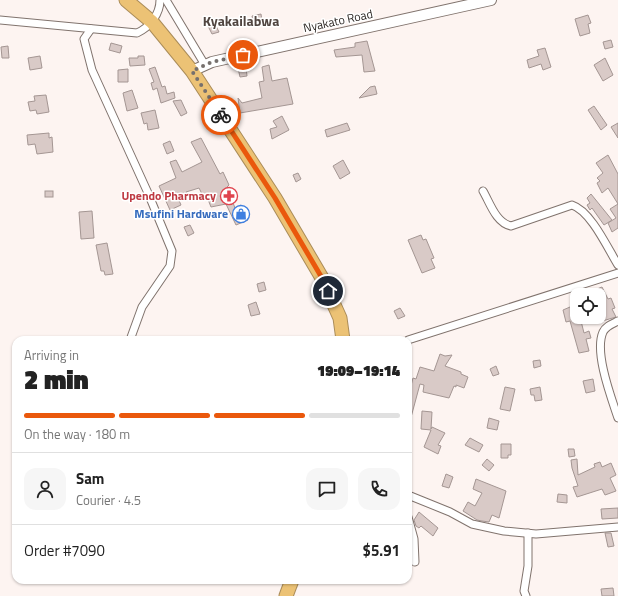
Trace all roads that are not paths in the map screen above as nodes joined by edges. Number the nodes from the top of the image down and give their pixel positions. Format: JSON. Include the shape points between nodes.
{"nodes":[{"id":1,"x":126,"y":0,"type":"edge"},
{"id":2,"x":160,"y":0,"type":"edge"},
{"id":3,"x":166,"y":0,"type":"edge"},
{"id":4,"x":491,"y":0,"type":"edge"},
{"id":5,"x":0,"y":20,"type":"edge"},
{"id":6,"x":152,"y":22,"type":"junction"},
{"id":7,"x":91,"y":29,"type":"junction"},
{"id":8,"x":205,"y":65,"type":"junction"},
{"id":9,"x":192,"y":71,"type":"junction"},
{"id":10,"x":483,"y":191,"type":"dead end"},
{"id":11,"x":618,"y":266,"type":"edge"},
{"id":12,"x":618,"y":273,"type":"edge"},
{"id":13,"x":618,"y":320,"type":"edge"},
{"id":14,"x":131,"y":336,"type":"edge"},
{"id":15,"x":342,"y":336,"type":"edge"},
{"id":16,"x":412,"y":339,"type":"edge"},
{"id":17,"x":618,"y":418,"type":"edge"},
{"id":18,"x":412,"y":497,"type":"edge"},
{"id":19,"x":618,"y":527,"type":"edge"},
{"id":20,"x":412,"y":532,"type":"edge"},
{"id":21,"x":528,"y":533,"type":"junction"},
{"id":22,"x":416,"y":562,"type":"dead end"},
{"id":23,"x":290,"y":584,"type":"edge"},
{"id":24,"x":286,"y":596,"type":"edge"},
{"id":25,"x":526,"y":596,"type":"edge"}],
"edges":[{"from":1,"to":6,"type":"highway"},
{"from":2,"to":6,"type":"street","via":[[159,10]]},
{"from":3,"to":8,"type":"street"},
{"from":4,"to":8,"type":"street","name":"Nyakato Road"},
{"from":5,"to":7,"type":"street"},
{"from":6,"to":7,"type":"street","via":[[137,33]]},
{"from":6,"to":9,"type":"highway"},
{"from":7,"to":14,"type":"street","via":[[84,39],[92,70],[172,251],[170,266],[142,307]]},
{"from":8,"to":9,"type":"street","name":"Nyakato Road"},
{"from":9,"to":15,"type":"highway","via":[[275,198],[322,278],[340,318]]},
{"from":10,"to":11,"type":"street","via":[[499,219],[511,226],[572,205],[578,207],[586,213]]},
{"from":12,"to":16,"type":"street"},
{"from":13,"to":17,"type":"street","via":[[603,332],[601,353]]},
{"from":18,"to":21,"type":"street","via":[[482,528]]},
{"from":19,"to":21,"type":"street"},
{"from":20,"to":22,"type":"street"},
{"from":21,"to":25,"type":"street","via":[[528,566],[524,591]]},
{"from":23,"to":24,"type":"highway"}]}
